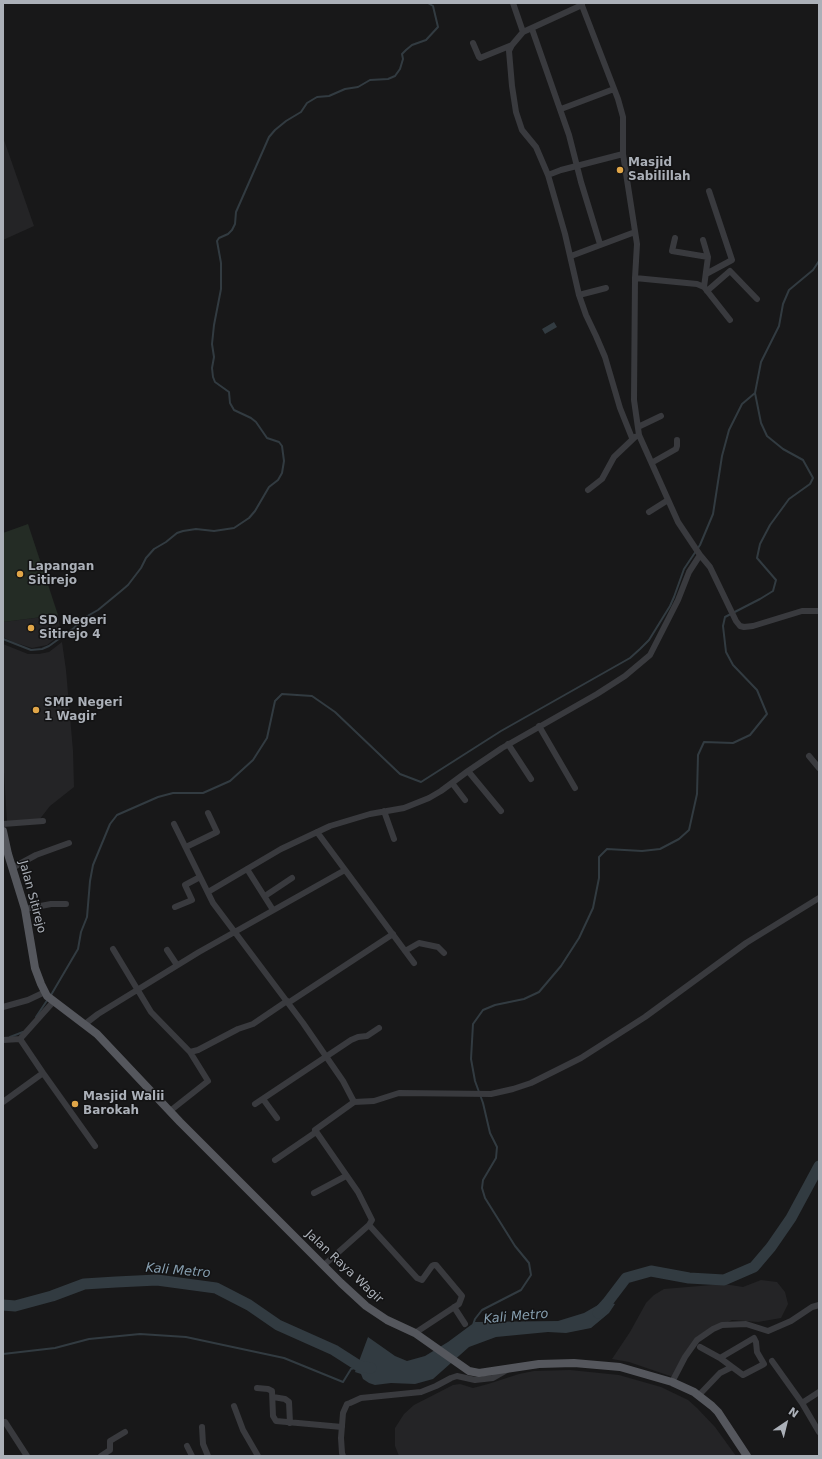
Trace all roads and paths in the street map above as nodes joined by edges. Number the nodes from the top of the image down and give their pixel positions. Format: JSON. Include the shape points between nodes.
{"nodes":[{"id":1,"x":513,"y":3,"type":"edge"},
{"id":2,"x":581,"y":4,"type":"edge"},
{"id":3,"x":532,"y":29,"type":"junction"},
{"id":4,"x":523,"y":32,"type":"junction"},
{"id":5,"x":473,"y":43,"type":"dead end"},
{"id":6,"x":512,"y":45,"type":"junction"},
{"id":7,"x":614,"y":89,"type":"junction"},
{"id":8,"x":560,"y":109,"type":"junction"},
{"id":9,"x":623,"y":154,"type":"junction"},
{"id":10,"x":577,"y":166,"type":"junction"},
{"id":11,"x":548,"y":175,"type":"junction"},
{"id":12,"x":709,"y":191,"type":"dead end"},
{"id":13,"x":635,"y":232,"type":"junction"},
{"id":14,"x":675,"y":238,"type":"dead end"},
{"id":15,"x":703,"y":240,"type":"dead end"},
{"id":16,"x":600,"y":244,"type":"junction"},
{"id":17,"x":571,"y":256,"type":"junction"},
{"id":18,"x":708,"y":257,"type":"junction"},
{"id":19,"x":706,"y":274,"type":"junction"},
{"id":20,"x":635,"y":278,"type":"junction"},
{"id":21,"x":606,"y":288,"type":"dead end"},
{"id":22,"x":706,"y":289,"type":"junction"},
{"id":23,"x":579,"y":295,"type":"junction"},
{"id":24,"x":757,"y":299,"type":"dead end"},
{"id":25,"x":730,"y":320,"type":"dead end"},
{"id":26,"x":662,"y":416,"type":"dead end"},
{"id":27,"x":638,"y":427,"type":"junction"},
{"id":28,"x":639,"y":434,"type":"junction"},
{"id":29,"x":632,"y":438,"type":"junction"},
{"id":30,"x":677,"y":440,"type":"dead end"},
{"id":31,"x":653,"y":462,"type":"junction"},
{"id":32,"x":588,"y":490,"type":"dead end"},
{"id":33,"x":668,"y":500,"type":"junction"},
{"id":34,"x":649,"y":512,"type":"dead end"},
{"id":35,"x":698,"y":551,"type":"junction"},
{"id":36,"x":819,"y":611,"type":"edge"},
{"id":37,"x":539,"y":726,"type":"junction"},
{"id":38,"x":508,"y":744,"type":"junction"},
{"id":39,"x":809,"y":756,"type":"dead end"},
{"id":40,"x":819,"y":768,"type":"edge"},
{"id":41,"x":468,"y":771,"type":"junction"},
{"id":42,"x":531,"y":779,"type":"dead end"},
{"id":43,"x":452,"y":783,"type":"junction"},
{"id":44,"x":575,"y":788,"type":"dead end"},
{"id":45,"x":465,"y":800,"type":"dead end"},
{"id":46,"x":501,"y":811,"type":"dead end"},
{"id":47,"x":384,"y":812,"type":"junction"},
{"id":48,"x":208,"y":813,"type":"dead end"},
{"id":49,"x":43,"y":821,"type":"dead end"},
{"id":50,"x":3,"y":824,"type":"edge"},
{"id":51,"x":174,"y":824,"type":"dead end"},
{"id":52,"x":3,"y":831,"type":"edge"},
{"id":53,"x":317,"y":832,"type":"junction"},
{"id":54,"x":394,"y":839,"type":"dead end"},
{"id":55,"x":69,"y":843,"type":"dead end"},
{"id":56,"x":186,"y":847,"type":"junction"},
{"id":57,"x":12,"y":868,"type":"junction"},
{"id":58,"x":247,"y":869,"type":"junction"},
{"id":59,"x":345,"y":870,"type":"junction"},
{"id":60,"x":200,"y":876,"type":"junction"},
{"id":61,"x":292,"y":878,"type":"dead end"},
{"id":62,"x":208,"y":892,"type":"junction"},
{"id":63,"x":265,"y":896,"type":"junction"},
{"id":64,"x":819,"y":898,"type":"edge"},
{"id":65,"x":66,"y":904,"type":"dead end"},
{"id":66,"x":174,"y":907,"type":"dead end"},
{"id":67,"x":25,"y":909,"type":"junction"},
{"id":68,"x":273,"y":910,"type":"junction"},
{"id":69,"x":234,"y":932,"type":"junction"},
{"id":70,"x":392,"y":934,"type":"junction"},
{"id":71,"x":113,"y":949,"type":"dead end"},
{"id":72,"x":167,"y":950,"type":"dead end"},
{"id":73,"x":405,"y":951,"type":"junction"},
{"id":74,"x":444,"y":953,"type":"dead end"},
{"id":75,"x":414,"y":963,"type":"dead end"},
{"id":76,"x":177,"y":965,"type":"junction"},
{"id":77,"x":138,"y":989,"type":"junction"},
{"id":78,"x":49,"y":997,"type":"junction"},
{"id":79,"x":288,"y":1002,"type":"junction"},
{"id":80,"x":3,"y":1007,"type":"edge"},
{"id":81,"x":85,"y":1024,"type":"junction"},
{"id":82,"x":378,"y":1028,"type":"dead end"},
{"id":83,"x":20,"y":1039,"type":"junction"},
{"id":84,"x":3,"y":1040,"type":"edge"},
{"id":85,"x":190,"y":1052,"type":"junction"},
{"id":86,"x":326,"y":1057,"type":"junction"},
{"id":87,"x":43,"y":1073,"type":"junction"},
{"id":88,"x":263,"y":1099,"type":"junction"},
{"id":89,"x":3,"y":1102,"type":"edge"},
{"id":90,"x":354,"y":1102,"type":"junction"},
{"id":91,"x":255,"y":1104,"type":"dead end"},
{"id":92,"x":170,"y":1111,"type":"junction"},
{"id":93,"x":277,"y":1118,"type":"dead end"},
{"id":94,"x":316,"y":1132,"type":"junction"},
{"id":95,"x":95,"y":1146,"type":"dead end"},
{"id":96,"x":275,"y":1160,"type":"dead end"},
{"id":97,"x":346,"y":1176,"type":"junction"},
{"id":98,"x":314,"y":1193,"type":"dead end"},
{"id":99,"x":369,"y":1225,"type":"junction"},
{"id":100,"x":324,"y":1265,"type":"junction"},
{"id":101,"x":819,"y":1305,"type":"edge"},
{"id":102,"x":454,"y":1307,"type":"junction"},
{"id":103,"x":465,"y":1324,"type":"dead end"},
{"id":104,"x":414,"y":1333,"type":"junction"},
{"id":105,"x":700,"y":1348,"type":"dead end"},
{"id":106,"x":723,"y":1360,"type":"junction"},
{"id":107,"x":772,"y":1361,"type":"dead end"},
{"id":108,"x":732,"y":1367,"type":"junction"},
{"id":109,"x":510,"y":1369,"type":"junction"},
{"id":110,"x":720,"y":1373,"type":"junction"},
{"id":111,"x":672,"y":1382,"type":"junction"},
{"id":112,"x":258,"y":1388,"type":"dead end"},
{"id":113,"x":819,"y":1392,"type":"edge"},
{"id":114,"x":699,"y":1395,"type":"junction"},
{"id":115,"x":273,"y":1397,"type":"junction"},
{"id":116,"x":802,"y":1403,"type":"junction"},
{"id":117,"x":234,"y":1406,"type":"dead end"},
{"id":118,"x":4,"y":1422,"type":"dead end"},
{"id":119,"x":290,"y":1423,"type":"junction"},
{"id":120,"x":202,"y":1427,"type":"dead end"},
{"id":121,"x":342,"y":1427,"type":"junction"},
{"id":122,"x":125,"y":1432,"type":"dead end"},
{"id":123,"x":819,"y":1432,"type":"edge"},
{"id":124,"x":188,"y":1446,"type":"dead end"},
{"id":125,"x":27,"y":1456,"type":"edge"},
{"id":126,"x":101,"y":1456,"type":"edge"},
{"id":127,"x":192,"y":1456,"type":"edge"},
{"id":128,"x":208,"y":1456,"type":"edge"},
{"id":129,"x":258,"y":1456,"type":"edge"},
{"id":130,"x":343,"y":1456,"type":"edge"},
{"id":131,"x":747,"y":1456,"type":"edge"}],
"edges":[{"from":1,"to":4,"type":"street"},
{"from":2,"to":3,"type":"street"},
{"from":2,"to":7,"type":"street"},
{"from":3,"to":4,"type":"street"},
{"from":3,"to":8,"type":"street"},
{"from":4,"to":6,"type":"street"},
{"from":5,"to":6,"type":"street","via":[[480,58]]},
{"from":6,"to":11,"type":"street","via":[[509,51],[515,106],[520,124],[536,148]]},
{"from":7,"to":8,"type":"street"},
{"from":7,"to":9,"type":"street","via":[[623,117]]},
{"from":8,"to":10,"type":"street"},
{"from":9,"to":10,"type":"street"},
{"from":9,"to":13,"type":"street"},
{"from":10,"to":11,"type":"street"},
{"from":10,"to":16,"type":"street"},
{"from":11,"to":17,"type":"street"},
{"from":12,"to":19,"type":"street","via":[[732,260]]},
{"from":13,"to":16,"type":"street"},
{"from":13,"to":20,"type":"street"},
{"from":14,"to":18,"type":"street","via":[[672,251]]},
{"from":15,"to":18,"type":"street"},
{"from":16,"to":17,"type":"street"},
{"from":17,"to":23,"type":"street"},
{"from":18,"to":19,"type":"street"},
{"from":19,"to":22,"type":"street"},
{"from":20,"to":22,"type":"street","via":[[697,284]]},
{"from":20,"to":27,"type":"street","via":[[634,400]]},
{"from":21,"to":23,"type":"street"},
{"from":22,"to":24,"type":"street","via":[[730,271]]},
{"from":22,"to":25,"type":"street"},
{"from":23,"to":29,"type":"street","via":[[605,357]]},
{"from":26,"to":27,"type":"street"},
{"from":27,"to":28,"type":"street"},
{"from":28,"to":29,"type":"street"},
{"from":28,"to":31,"type":"street"},
{"from":29,"to":32,"type":"street","via":[[614,457],[602,479]]},
{"from":30,"to":31,"type":"street","via":[[676,450]]},
{"from":31,"to":33,"type":"street"},
{"from":33,"to":34,"type":"street"},
{"from":33,"to":35,"type":"street","via":[[681,528]]},
{"from":35,"to":36,"type":"street","via":[[710,566],[740,626],[763,624],[802,611]]},
{"from":35,"to":37,"type":"street","via":[[650,655],[625,676],[597,694]]},
{"from":37,"to":38,"type":"street"},
{"from":37,"to":44,"type":"street"},
{"from":38,"to":41,"type":"street"},
{"from":38,"to":42,"type":"street"},
{"from":39,"to":40,"type":"street"},
{"from":41,"to":43,"type":"street"},
{"from":41,"to":46,"type":"street"},
{"from":43,"to":45,"type":"street"},
{"from":43,"to":47,"type":"street","via":[[413,805]]},
{"from":47,"to":53,"type":"street","via":[[352,819]]},
{"from":47,"to":54,"type":"street"},
{"from":48,"to":56,"type":"street","via":[[217,832]]},
{"from":49,"to":50,"type":"street"},
{"from":51,"to":56,"type":"street"},
{"from":52,"to":57,"type":"main road","name":"Jalan Sitirejo"},
{"from":53,"to":58,"type":"street"},
{"from":53,"to":59,"type":"street"},
{"from":55,"to":57,"type":"street","via":[[36,855]]},
{"from":56,"to":60,"type":"street"},
{"from":57,"to":67,"type":"main road","name":"Jalan Sitirejo"},
{"from":58,"to":62,"type":"street"},
{"from":58,"to":63,"type":"street"},
{"from":59,"to":68,"type":"street"},
{"from":59,"to":70,"type":"street"},
{"from":60,"to":62,"type":"street"},
{"from":60,"to":66,"type":"street","via":[[185,885],[192,900]]},
{"from":61,"to":63,"type":"street"},
{"from":62,"to":69,"type":"street"},
{"from":63,"to":68,"type":"street"},
{"from":64,"to":90,"type":"street","via":[[746,943],[645,1017],[581,1058],[531,1083],[491,1094],[399,1093],[374,1102]]},
{"from":65,"to":67,"type":"street"},
{"from":67,"to":78,"type":"main road","name":"Jalan Sitirejo","via":[[35,968]]},
{"from":68,"to":69,"type":"street"},
{"from":69,"to":76,"type":"street"},
{"from":69,"to":79,"type":"street"},
{"from":70,"to":73,"type":"street"},
{"from":70,"to":79,"type":"street"},
{"from":71,"to":77,"type":"street"},
{"from":72,"to":76,"type":"street"},
{"from":73,"to":74,"type":"street","via":[[419,943],[438,947]]},
{"from":73,"to":75,"type":"street"},
{"from":76,"to":77,"type":"street"},
{"from":77,"to":81,"type":"street"},
{"from":77,"to":85,"type":"street","via":[[151,1012]]},
{"from":78,"to":80,"type":"street"},
{"from":78,"to":81,"type":"main road","name":"Jalan Raya Wagir"},
{"from":78,"to":83,"type":"street"},
{"from":79,"to":85,"type":"street","via":[[252,1024]]},
{"from":79,"to":86,"type":"street"},
{"from":81,"to":92,"type":"main road","name":"Jalan Raya Wagir"},
{"from":82,"to":86,"type":"street","via":[[367,1036],[358,1036]]},
{"from":83,"to":84,"type":"street"},
{"from":83,"to":87,"type":"street"},
{"from":85,"to":92,"type":"street","via":[[208,1081]]},
{"from":86,"to":88,"type":"street"},
{"from":86,"to":90,"type":"street"},
{"from":87,"to":89,"type":"street"},
{"from":87,"to":95,"type":"street"},
{"from":88,"to":91,"type":"street"},
{"from":88,"to":93,"type":"street"},
{"from":90,"to":94,"type":"street"},
{"from":92,"to":100,"type":"main road","name":"Jalan Raya Wagir"},
{"from":94,"to":96,"type":"street"},
{"from":94,"to":97,"type":"street"},
{"from":97,"to":98,"type":"street"},
{"from":97,"to":99,"type":"street","via":[[372,1218]]},
{"from":99,"to":100,"type":"street"},
{"from":99,"to":102,"type":"street","via":[[419,1280],[422,1280],[432,1266],[438,1266],[462,1296],[461,1301]]},
{"from":100,"to":104,"type":"main road","name":"Jalan Raya Wagir","via":[[376,1314]]},
{"from":101,"to":111,"type":"street","via":[[768,1331],[746,1324],[722,1325],[713,1329],[697,1340]]},
{"from":102,"to":103,"type":"street"},
{"from":102,"to":104,"type":"street"},
{"from":104,"to":109,"type":"main road","name":"Jalan Raya Wagir","via":[[469,1371],[479,1373]]},
{"from":105,"to":106,"type":"street"},
{"from":106,"to":108,"type":"street"},
{"from":106,"to":108,"type":"street","via":[[754,1338],[757,1352],[764,1364],[743,1375]]},
{"from":106,"to":110,"type":"street"},
{"from":107,"to":116,"type":"street"},
{"from":108,"to":110,"type":"street"},
{"from":109,"to":111,"type":"main road","name":"Jalan Raya Wagir","via":[[574,1363],[632,1370]]},
{"from":109,"to":121,"type":"street","via":[[492,1378],[475,1380],[457,1376],[421,1392],[361,1398],[347,1404]]},
{"from":110,"to":114,"type":"street"},
{"from":111,"to":114,"type":"main road","name":"Jalan Raya Wagir"},
{"from":112,"to":115,"type":"street","via":[[271,1390]]},
{"from":113,"to":116,"type":"street"},
{"from":114,"to":131,"type":"main road","name":"Jalan Raya Wagir","via":[[718,1412]]},
{"from":115,"to":119,"type":"street","via":[[288,1402]]},
{"from":115,"to":119,"type":"street","via":[[274,1419]]},
{"from":116,"to":123,"type":"street"},
{"from":117,"to":129,"type":"street","via":[[243,1430]]},
{"from":118,"to":125,"type":"street"},
{"from":119,"to":121,"type":"street"},
{"from":120,"to":128,"type":"street","via":[[203,1444]]},
{"from":121,"to":130,"type":"street"},
{"from":122,"to":126,"type":"street","via":[[110,1441],[110,1450]]},
{"from":124,"to":127,"type":"street"}]}
